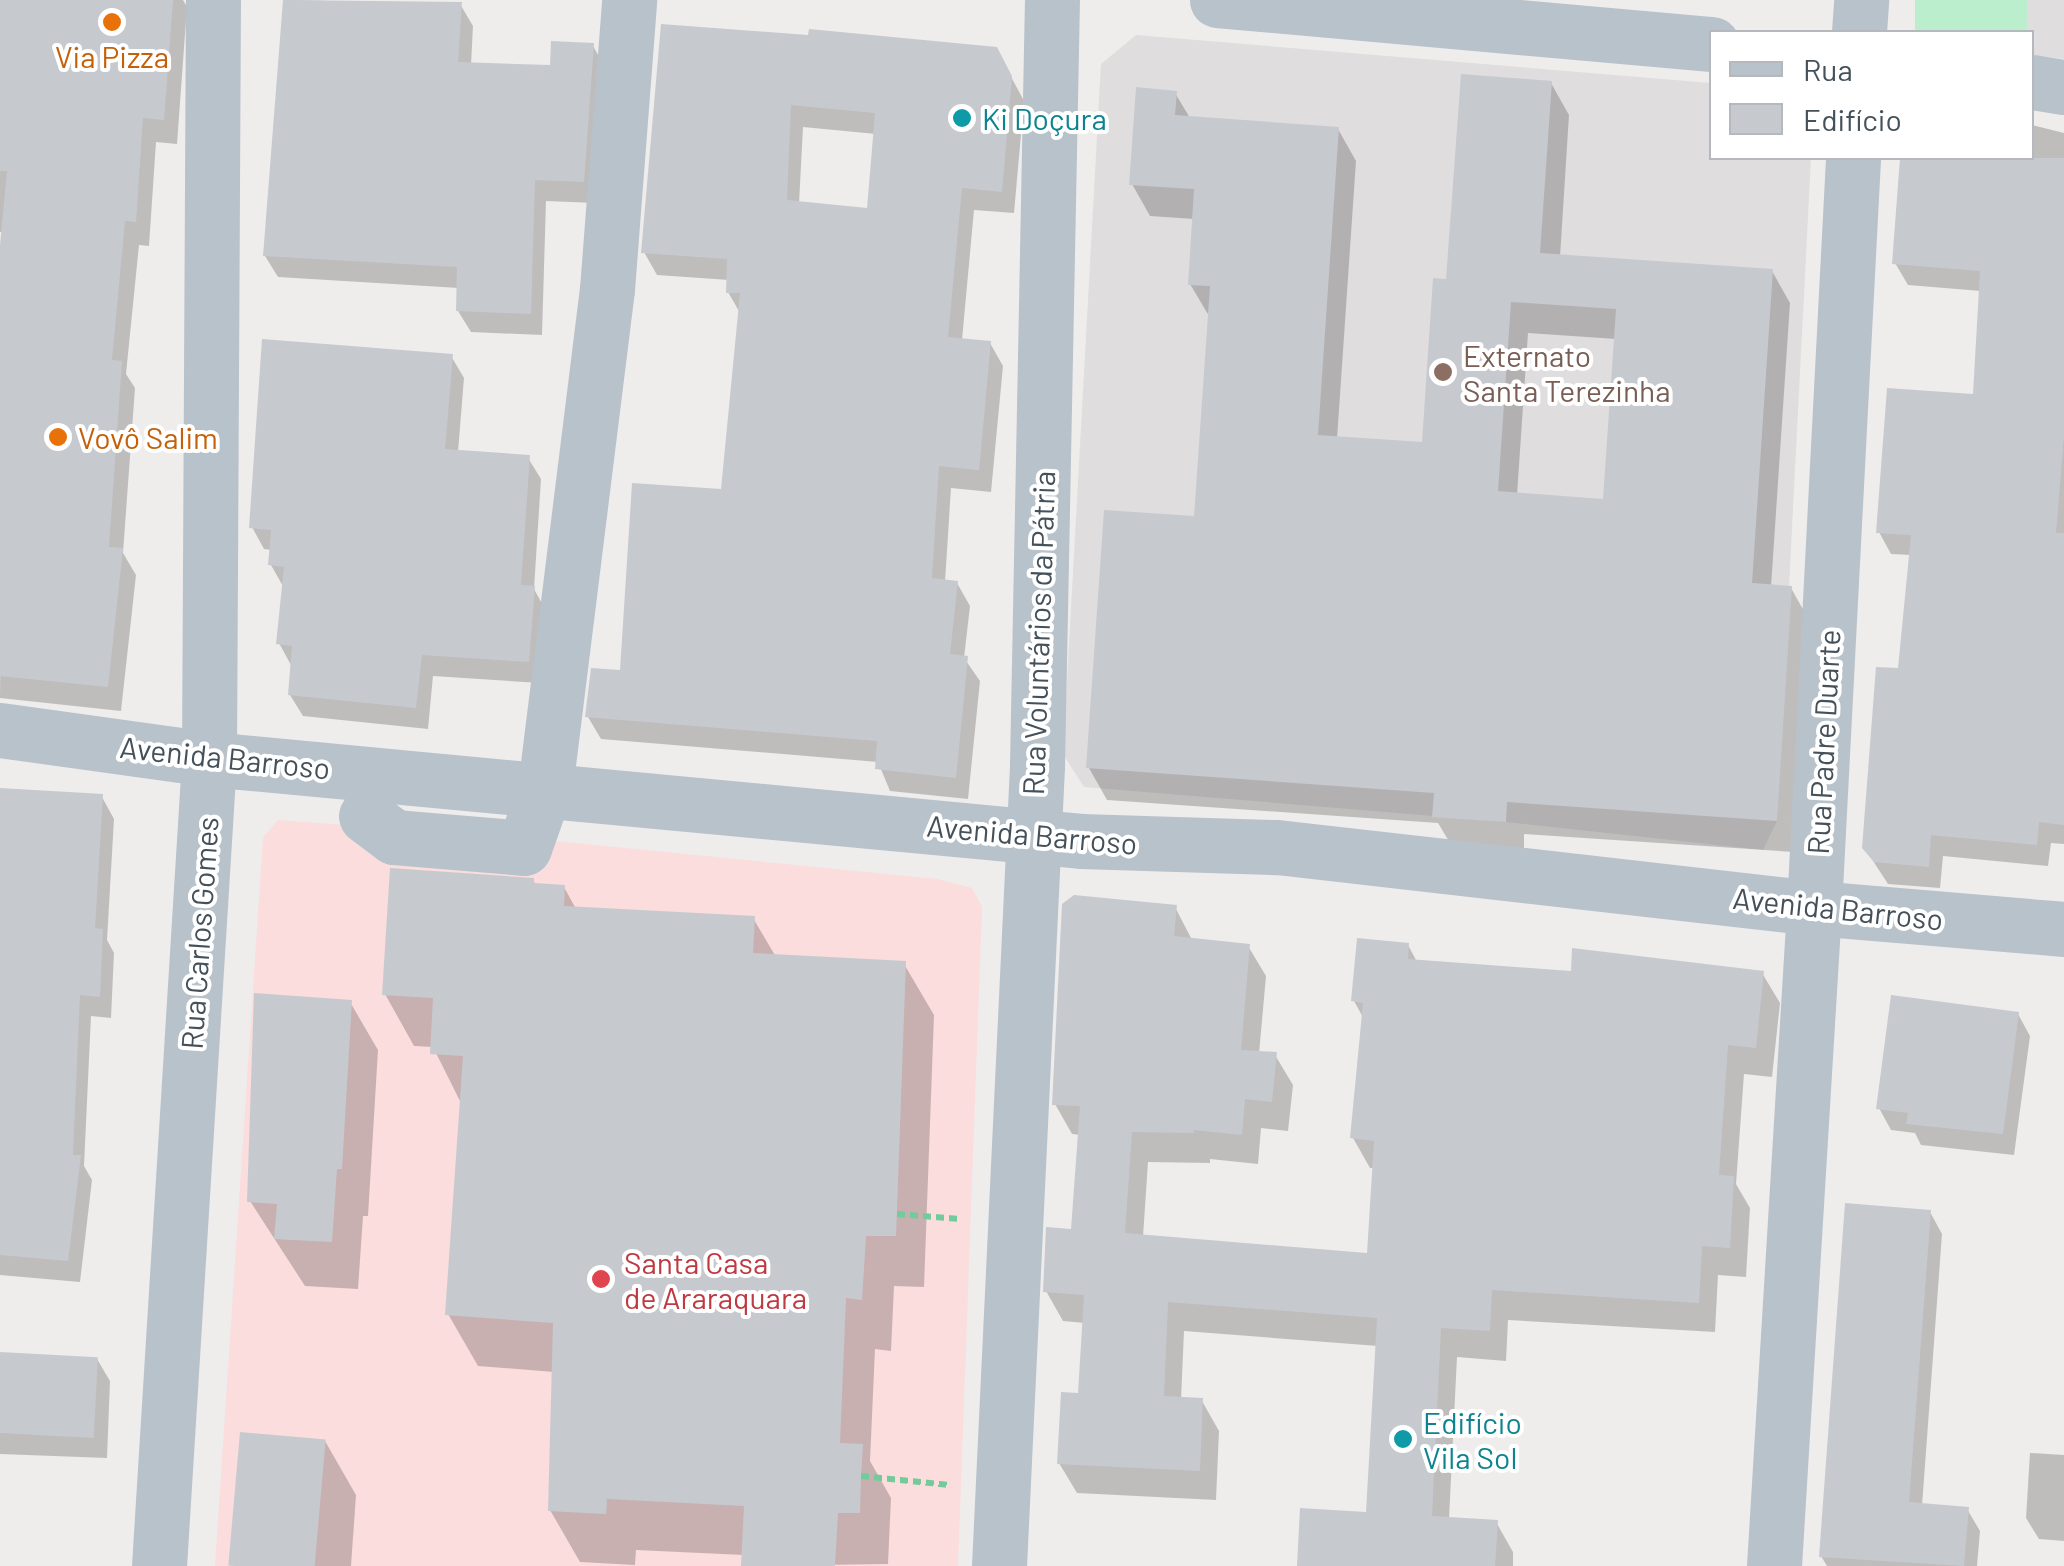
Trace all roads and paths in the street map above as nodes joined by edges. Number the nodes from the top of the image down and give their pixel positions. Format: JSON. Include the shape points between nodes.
{"nodes":[{"id":1,"x":212,"y":0,"type":"edge"},
{"id":2,"x":629,"y":0,"type":"edge"},
{"id":3,"x":1052,"y":0,"type":"edge"},
{"id":4,"x":1217,"y":0,"type":"edge"},
{"id":5,"x":1860,"y":0,"type":"edge"},
{"id":6,"x":1859,"y":30,"type":"edge"},
{"id":7,"x":1709,"y":44,"type":"edge"},
{"id":8,"x":2034,"y":82,"type":"edge"},
{"id":9,"x":2064,"y":86,"type":"edge"},
{"id":10,"x":1852,"y":160,"type":"edge"},
{"id":11,"x":0,"y":730,"type":"edge"},
{"id":12,"x":209,"y":759,"type":"junction"},
{"id":13,"x":545,"y":788,"type":"junction"},
{"id":14,"x":366,"y":816,"type":"dead end"},
{"id":15,"x":1032,"y":836,"type":"junction"},
{"id":16,"x":1814,"y":908,"type":"junction"},
{"id":17,"x":2064,"y":930,"type":"edge"},
{"id":18,"x":897,"y":1214,"type":"dead end"},
{"id":19,"x":974,"y":1220,"type":"dead end"},
{"id":20,"x":861,"y":1476,"type":"dead end"},
{"id":21,"x":966,"y":1487,"type":"dead end"},
{"id":22,"x":160,"y":1566,"type":"edge"},
{"id":23,"x":999,"y":1566,"type":"edge"},
{"id":24,"x":1774,"y":1566,"type":"edge"}],
"edges":[{"from":1,"to":12,"type":"street","name":"Rua Carlos Gomes"},
{"from":2,"to":13,"type":"street","via":[[607,289]]},
{"from":3,"to":15,"type":"street","name":"Rua Voluntários da Pátria"},
{"from":4,"to":7,"type":"street"},
{"from":5,"to":6,"type":"street"},
{"from":8,"to":9,"type":"street"},
{"from":10,"to":16,"type":"street","name":"Rua Padre Duarte"},
{"from":11,"to":12,"type":"street","name":"Avenida Barroso"},
{"from":12,"to":13,"type":"street","name":"Avenida Barroso"},
{"from":12,"to":22,"type":"street","name":"Rua Carlos Gomes"},
{"from":13,"to":14,"type":"street","via":[[524,848],[394,837]]},
{"from":13,"to":15,"type":"street","name":"Avenida Barroso"},
{"from":15,"to":16,"type":"street","name":"Avenida Barroso","via":[[1277,847]]},
{"from":15,"to":23,"type":"street","name":"Rua Voluntários da Pátria"},
{"from":16,"to":17,"type":"street","name":"Avenida Barroso"},
{"from":16,"to":24,"type":"street","name":"Rua Padre Duarte"},
{"from":18,"to":19,"type":"path"},
{"from":20,"to":21,"type":"path"}]}
